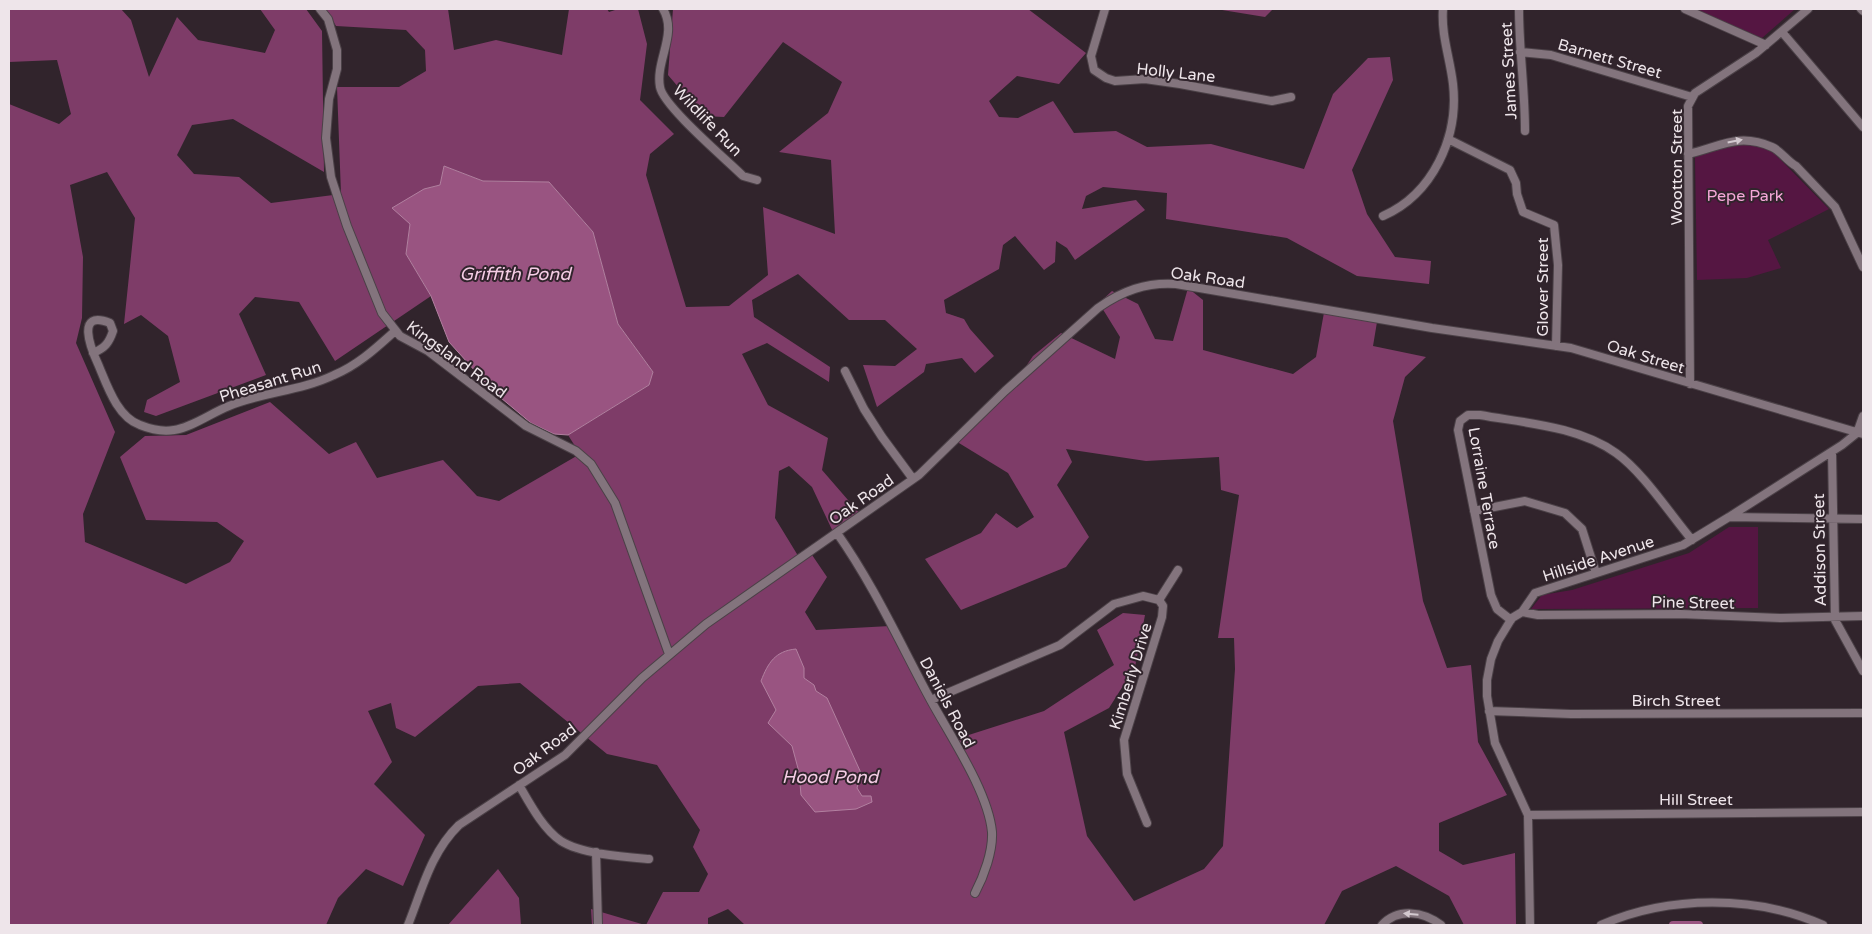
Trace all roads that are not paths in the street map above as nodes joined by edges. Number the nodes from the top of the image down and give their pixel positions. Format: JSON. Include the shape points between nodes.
{"nodes":[{"id":1,"x":320,"y":9,"type":"edge"},
{"id":2,"x":663,"y":9,"type":"edge"},
{"id":3,"x":1105,"y":9,"type":"edge"},
{"id":4,"x":1443,"y":9,"type":"edge"},
{"id":5,"x":1519,"y":9,"type":"edge"},
{"id":6,"x":1685,"y":9,"type":"edge"},
{"id":7,"x":1808,"y":9,"type":"edge"},
{"id":8,"x":1782,"y":32,"type":"junction"},
{"id":9,"x":1766,"y":45,"type":"junction"},
{"id":10,"x":1520,"y":52,"type":"junction"},
{"id":11,"x":1291,"y":97,"type":"dead end"},
{"id":12,"x":1692,"y":97,"type":"junction"},
{"id":13,"x":1863,"y":128,"type":"edge"},
{"id":14,"x":1525,"y":131,"type":"dead end"},
{"id":15,"x":1448,"y":139,"type":"junction"},
{"id":16,"x":1688,"y":154,"type":"junction"},
{"id":17,"x":757,"y":180,"type":"dead end"},
{"id":18,"x":1383,"y":216,"type":"dead end"},
{"id":19,"x":1863,"y":266,"type":"edge"},
{"id":20,"x":1416,"y":325,"type":"joint"},
{"id":21,"x":395,"y":331,"type":"junction"},
{"id":22,"x":1556,"y":346,"type":"junction"},
{"id":23,"x":93,"y":353,"type":"dead end"},
{"id":24,"x":845,"y":371,"type":"dead end"},
{"id":25,"x":1690,"y":384,"type":"junction"},
{"id":26,"x":1863,"y":416,"type":"edge"},
{"id":27,"x":1860,"y":433,"type":"edge"},
{"id":28,"x":1832,"y":452,"type":"junction"},
{"id":29,"x":913,"y":479,"type":"junction"},
{"id":30,"x":1474,"y":511,"type":"junction"},
{"id":31,"x":1729,"y":518,"type":"junction"},
{"id":32,"x":1832,"y":519,"type":"junction"},
{"id":33,"x":1863,"y":519,"type":"edge"},
{"id":34,"x":837,"y":533,"type":"junction"},
{"id":35,"x":1692,"y":540,"type":"junction"},
{"id":36,"x":1178,"y":570,"type":"dead end"},
{"id":37,"x":1596,"y":573,"type":"junction"},
{"id":38,"x":1159,"y":600,"type":"junction"},
{"id":39,"x":1522,"y":612,"type":"junction"},
{"id":40,"x":1834,"y":616,"type":"junction"},
{"id":41,"x":1863,"y":616,"type":"edge"},
{"id":42,"x":1511,"y":620,"type":"junction"},
{"id":43,"x":669,"y":654,"type":"junction"},
{"id":44,"x":1863,"y":671,"type":"edge"},
{"id":45,"x":931,"y":700,"type":"junction"},
{"id":46,"x":1489,"y":711,"type":"junction"},
{"id":47,"x":1863,"y":713,"type":"edge"},
{"id":48,"x":519,"y":785,"type":"junction"},
{"id":49,"x":1863,"y":812,"type":"edge"},
{"id":50,"x":1528,"y":815,"type":"junction"},
{"id":51,"x":1147,"y":823,"type":"dead end"},
{"id":52,"x":596,"y":852,"type":"junction"},
{"id":53,"x":649,"y":859,"type":"dead end"},
{"id":54,"x":975,"y":893,"type":"dead end"},
{"id":55,"x":408,"y":925,"type":"edge"},
{"id":56,"x":598,"y":925,"type":"edge"},
{"id":57,"x":1382,"y":925,"type":"edge"},
{"id":58,"x":1441,"y":925,"type":"edge"},
{"id":59,"x":1530,"y":925,"type":"edge"},
{"id":60,"x":1601,"y":925,"type":"edge"},
{"id":61,"x":1823,"y":925,"type":"edge"}],
"edges":[{"from":1,"to":21,"type":"street","name":"Kingsland Road","via":[[328,19],[337,50],[326,138],[331,177],[382,313]]},
{"from":2,"to":17,"type":"street","name":"Wildlife Run","via":[[669,25],[660,78],[663,97],[744,176]]},
{"from":3,"to":11,"type":"street","name":"Holly Lane","via":[[1090,56],[1094,70],[1106,78],[1115,81],[1145,79],[1272,101]]},
{"from":4,"to":15,"type":"street","via":[[1444,43],[1453,84],[1454,113]]},
{"from":5,"to":10,"type":"street","name":"James Street"},
{"from":6,"to":9,"type":"street"},
{"from":7,"to":8,"type":"street","name":"Wootton Street"},
{"from":8,"to":9,"type":"street","name":"Wootton Street"},
{"from":8,"to":13,"type":"street"},
{"from":9,"to":12,"type":"street","name":"Wootton Street"},
{"from":10,"to":12,"type":"street","name":"Barnett Street","via":[[1551,55]]},
{"from":10,"to":14,"type":"street","name":"James Street","via":[[1525,85]]},
{"from":12,"to":16,"type":"street","name":"Wootton Street","via":[[1687,116]]},
{"from":15,"to":18,"type":"street","via":[[1435,168],[1415,196],[1401,208]]},
{"from":15,"to":22,"type":"street","name":"Glover Street","via":[[1506,167],[1515,179],[1523,212],[1554,226],[1558,264]]},
{"from":16,"to":19,"type":"street","one_way":true,"via":[[1741,139],[1773,147],[1835,207]]},
{"from":16,"to":25,"type":"street","name":"Wootton Street"},
{"from":20,"to":22,"type":"street","name":"Oak Street"},
{"from":20,"to":29,"type":"street","name":"Oak Road","via":[[1176,284],[1151,284],[1137,288],[1098,308]]},
{"from":21,"to":23,"type":"street","name":"Pheasant Run","via":[[359,361],[335,375],[313,384],[252,398],[169,431],[140,425],[128,417],[116,402]]},
{"from":21,"to":43,"type":"street","name":"Kingsland Road","via":[[428,351],[513,418],[576,451],[591,464],[615,503]]},
{"from":22,"to":25,"type":"street","name":"Oak Street"},
{"from":24,"to":29,"type":"street","via":[[877,430]]},
{"from":25,"to":27,"type":"street","name":"Oak Street"},
{"from":26,"to":27,"type":"street"},
{"from":27,"to":28,"type":"street"},
{"from":28,"to":31,"type":"street"},
{"from":28,"to":32,"type":"street","name":"Addison Street"},
{"from":29,"to":34,"type":"street","name":"Oak Road"},
{"from":30,"to":35,"type":"street","name":"Lorraine Terrace","via":[[1458,430],[1460,421],[1472,414],[1558,430],[1604,446],[1633,468]]},
{"from":30,"to":37,"type":"street","via":[[1525,501],[1565,512],[1582,529]]},
{"from":30,"to":42,"type":"street","name":"Lorraine Terrace","via":[[1494,604]]},
{"from":31,"to":32,"type":"street"},
{"from":31,"to":35,"type":"street","name":"Hillside Avenue"},
{"from":32,"to":33,"type":"street"},
{"from":32,"to":40,"type":"street","name":"Addison Street"},
{"from":34,"to":43,"type":"street","name":"Oak Road","via":[[706,624]]},
{"from":34,"to":45,"type":"street","name":"Daniels Road"},
{"from":35,"to":37,"type":"street","name":"Hillside Avenue"},
{"from":36,"to":38,"type":"street"},
{"from":37,"to":39,"type":"street","name":"Hillside Avenue","via":[[1535,593]]},
{"from":38,"to":45,"type":"street","via":[[1143,596],[1114,604],[1060,645]]},
{"from":38,"to":51,"type":"street","name":"Kimberly Drive","via":[[1163,606],[1162,618],[1124,740],[1127,774]]},
{"from":39,"to":40,"type":"street","name":"Pine Street","via":[[1538,615]]},
{"from":39,"to":42,"type":"street","name":"Hillside Avenue"},
{"from":40,"to":41,"type":"street","name":"Pine Street"},
{"from":40,"to":44,"type":"street","name":"Addison Street"},
{"from":42,"to":46,"type":"street","name":"Hillside Avenue","via":[[1491,659],[1487,680]]},
{"from":43,"to":48,"type":"street","name":"Oak Road","via":[[580,742]]},
{"from":45,"to":54,"type":"street","name":"Daniels Road","via":[[980,791],[991,828],[986,867]]},
{"from":46,"to":47,"type":"street","name":"Birch Street","via":[[1571,714]]},
{"from":46,"to":50,"type":"street","name":"Hillside Avenue","via":[[1494,743]]},
{"from":48,"to":52,"type":"street","via":[[557,838],[569,846]]},
{"from":48,"to":55,"type":"street","name":"Oak Road","via":[[466,819],[445,839],[429,869]]},
{"from":49,"to":50,"type":"street","name":"Hill Street"},
{"from":50,"to":59,"type":"street","name":"Hillside Avenue"},
{"from":52,"to":53,"type":"street"},
{"from":52,"to":56,"type":"street"},
{"from":58,"to":57,"type":"street","one_way":true,"via":[[1411,913],[1394,916]]},
{"from":60,"to":61,"type":"street","via":[[1663,908],[1729,904],[1792,913]]}]}
